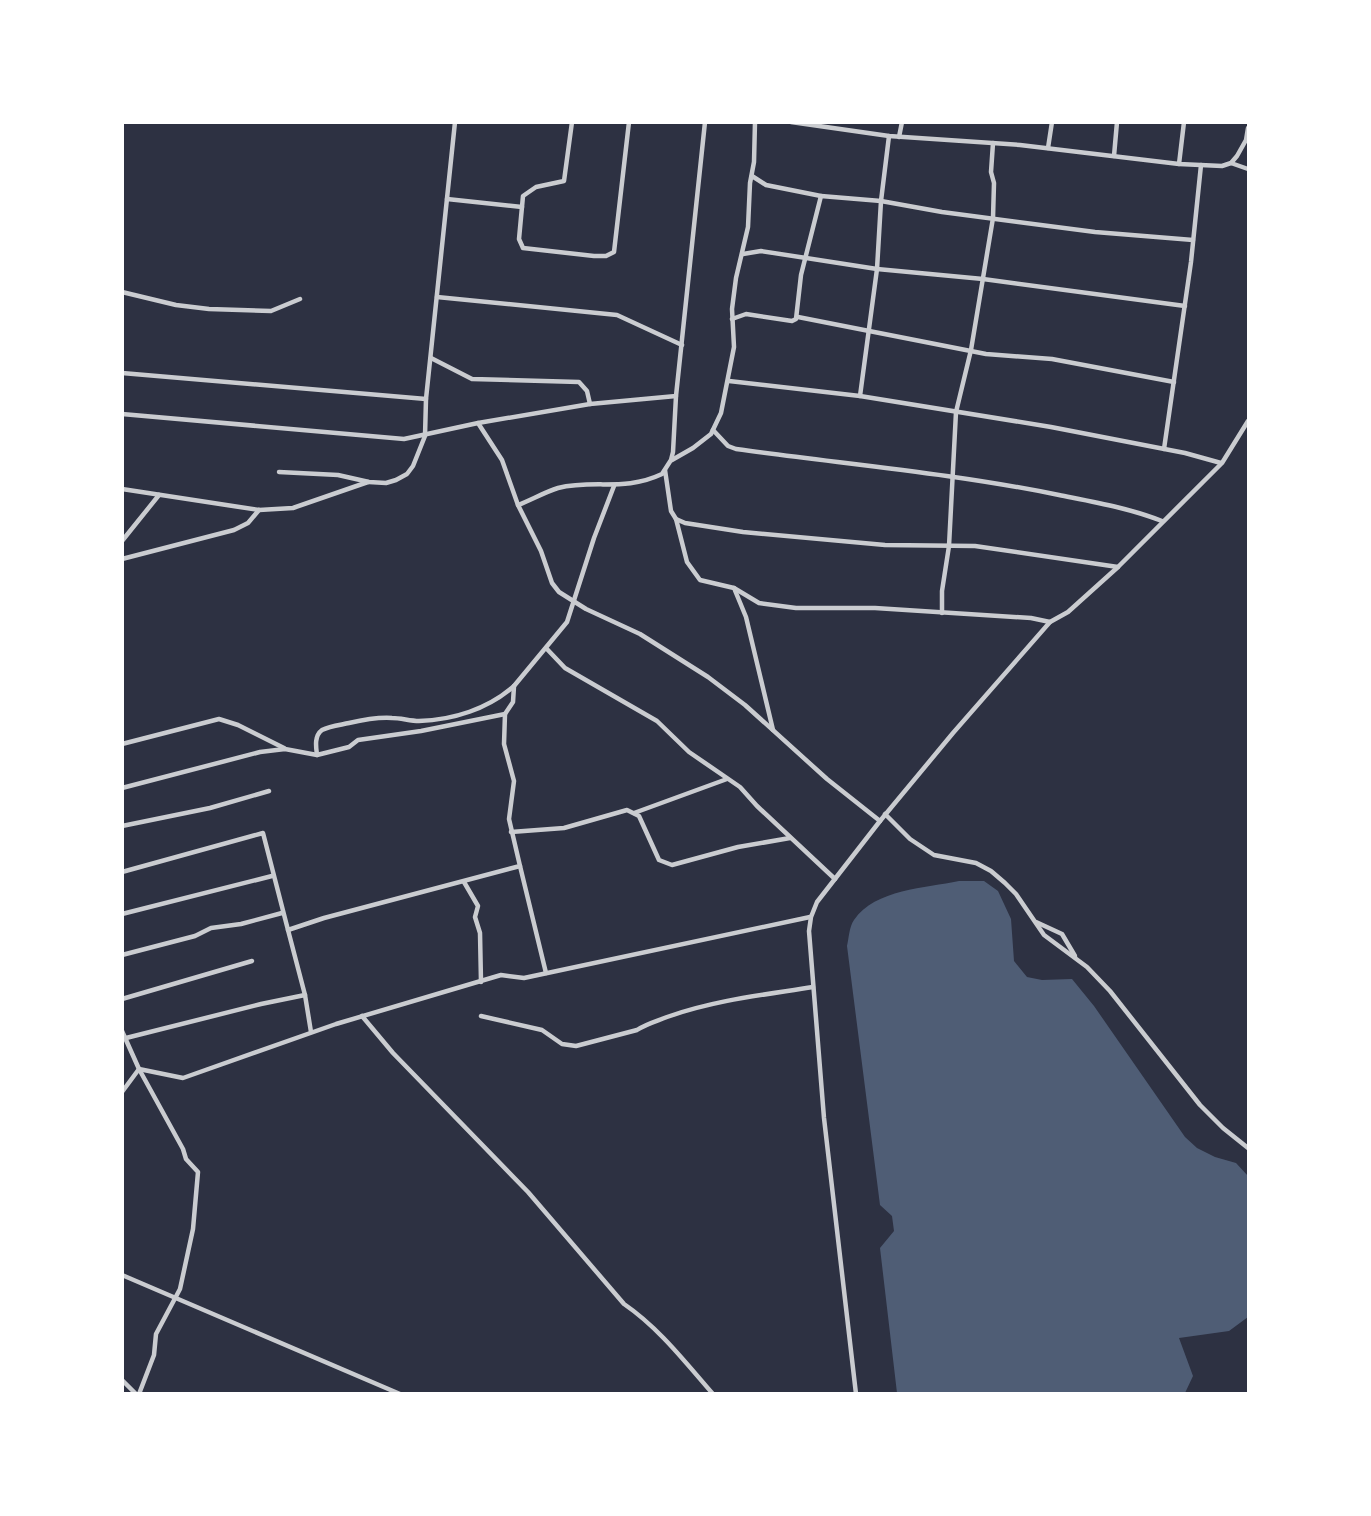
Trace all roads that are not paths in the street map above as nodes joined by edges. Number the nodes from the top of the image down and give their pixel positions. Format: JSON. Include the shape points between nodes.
{"nodes":[{"id":1,"x":455,"y":122,"type":"edge"},
{"id":2,"x":572,"y":122,"type":"edge"},
{"id":3,"x":629,"y":122,"type":"edge"},
{"id":4,"x":705,"y":122,"type":"edge"},
{"id":5,"x":755,"y":122,"type":"edge"},
{"id":6,"x":791,"y":122,"type":"edge"},
{"id":7,"x":902,"y":122,"type":"edge"},
{"id":8,"x":1052,"y":122,"type":"edge"},
{"id":9,"x":1117,"y":122,"type":"edge"},
{"id":10,"x":1184,"y":122,"type":"edge"},
{"id":11,"x":1248,"y":128,"type":"edge"},
{"id":12,"x":889,"y":136,"type":"junction"},
{"id":13,"x":898,"y":137,"type":"junction"},
{"id":14,"x":993,"y":143,"type":"junction"},
{"id":15,"x":1048,"y":148,"type":"junction"},
{"id":16,"x":1114,"y":156,"type":"junction"},
{"id":17,"x":1231,"y":163,"type":"junction"},
{"id":18,"x":1179,"y":164,"type":"junction"},
{"id":19,"x":1201,"y":165,"type":"junction"},
{"id":20,"x":1248,"y":169,"type":"edge"},
{"id":21,"x":751,"y":176,"type":"junction"},
{"id":22,"x":821,"y":196,"type":"junction"},
{"id":23,"x":447,"y":199,"type":"junction"},
{"id":24,"x":881,"y":201,"type":"junction"},
{"id":25,"x":522,"y":207,"type":"junction"},
{"id":26,"x":993,"y":218,"type":"junction"},
{"id":27,"x":1193,"y":240,"type":"junction"},
{"id":28,"x":743,"y":254,"type":"junction"},
{"id":29,"x":805,"y":259,"type":"junction"},
{"id":30,"x":877,"y":269,"type":"junction"},
{"id":31,"x":983,"y":279,"type":"junction"},
{"id":32,"x":122,"y":292,"type":"edge"},
{"id":33,"x":437,"y":297,"type":"junction"},
{"id":34,"x":300,"y":299,"type":"dead end"},
{"id":35,"x":1185,"y":306,"type":"junction"},
{"id":36,"x":797,"y":317,"type":"junction"},
{"id":37,"x":732,"y":320,"type":"junction"},
{"id":38,"x":869,"y":331,"type":"junction"},
{"id":39,"x":682,"y":345,"type":"junction"},
{"id":40,"x":971,"y":350,"type":"junction"},
{"id":41,"x":430,"y":358,"type":"junction"},
{"id":42,"x":122,"y":373,"type":"edge"},
{"id":43,"x":729,"y":381,"type":"junction"},
{"id":44,"x":1174,"y":382,"type":"junction"},
{"id":45,"x":676,"y":396,"type":"junction"},
{"id":46,"x":860,"y":396,"type":"junction"},
{"id":47,"x":426,"y":399,"type":"junction"},
{"id":48,"x":590,"y":404,"type":"junction"},
{"id":49,"x":956,"y":412,"type":"junction"},
{"id":50,"x":122,"y":414,"type":"edge"},
{"id":51,"x":1248,"y":421,"type":"edge"},
{"id":52,"x":478,"y":423,"type":"junction"},
{"id":53,"x":713,"y":430,"type":"junction"},
{"id":54,"x":425,"y":436,"type":"junction"},
{"id":55,"x":1164,"y":449,"type":"junction"},
{"id":56,"x":671,"y":460,"type":"junction"},
{"id":57,"x":1222,"y":463,"type":"junction"},
{"id":58,"x":665,"y":469,"type":"junction"},
{"id":59,"x":279,"y":472,"type":"dead end"},
{"id":60,"x":951,"y":476,"type":"junction"},
{"id":61,"x":369,"y":482,"type":"junction"},
{"id":62,"x":614,"y":486,"type":"junction"},
{"id":63,"x":122,"y":489,"type":"edge"},
{"id":64,"x":159,"y":495,"type":"junction"},
{"id":65,"x":518,"y":505,"type":"junction"},
{"id":66,"x":259,"y":510,"type":"junction"},
{"id":67,"x":676,"y":519,"type":"junction"},
{"id":68,"x":1162,"y":521,"type":"junction"},
{"id":69,"x":122,"y":541,"type":"edge"},
{"id":70,"x":949,"y":546,"type":"junction"},
{"id":71,"x":122,"y":559,"type":"edge"},
{"id":72,"x":1118,"y":567,"type":"junction"},
{"id":73,"x":734,"y":588,"type":"junction"},
{"id":74,"x":575,"y":602,"type":"junction"},
{"id":75,"x":942,"y":614,"type":"junction"},
{"id":76,"x":1050,"y":622,"type":"junction"},
{"id":77,"x":546,"y":648,"type":"junction"},
{"id":78,"x":514,"y":686,"type":"junction"},
{"id":79,"x":505,"y":715,"type":"junction"},
{"id":80,"x":774,"y":730,"type":"junction"},
{"id":81,"x":122,"y":744,"type":"edge"},
{"id":82,"x":285,"y":749,"type":"junction"},
{"id":83,"x":317,"y":755,"type":"junction"},
{"id":84,"x":728,"y":778,"type":"junction"},
{"id":85,"x":122,"y":788,"type":"edge"},
{"id":86,"x":269,"y":791,"type":"dead end"},
{"id":87,"x":633,"y":813,"type":"junction"},
{"id":88,"x":885,"y":814,"type":"junction"},
{"id":89,"x":880,"y":821,"type":"junction"},
{"id":90,"x":122,"y":826,"type":"edge"},
{"id":91,"x":511,"y":832,"type":"junction"},
{"id":92,"x":790,"y":838,"type":"junction"},
{"id":93,"x":520,"y":866,"type":"junction"},
{"id":94,"x":122,"y":872,"type":"edge"},
{"id":95,"x":272,"y":876,"type":"junction"},
{"id":96,"x":835,"y":879,"type":"junction"},
{"id":97,"x":464,"y":882,"type":"junction"},
{"id":98,"x":282,"y":913,"type":"junction"},
{"id":99,"x":122,"y":914,"type":"edge"},
{"id":100,"x":811,"y":917,"type":"junction"},
{"id":101,"x":1035,"y":921,"type":"junction"},
{"id":102,"x":288,"y":930,"type":"junction"},
{"id":103,"x":122,"y":955,"type":"edge"},
{"id":104,"x":1076,"y":956,"type":"junction"},
{"id":105,"x":251,"y":961,"type":"dead end"},
{"id":106,"x":546,"y":973,"type":"junction"},
{"id":107,"x":481,"y":982,"type":"junction"},
{"id":108,"x":813,"y":987,"type":"junction"},
{"id":109,"x":305,"y":995,"type":"junction"},
{"id":110,"x":122,"y":999,"type":"edge"},
{"id":111,"x":362,"y":1016,"type":"junction"},
{"id":112,"x":481,"y":1016,"type":"dead end"},
{"id":113,"x":122,"y":1031,"type":"edge"},
{"id":114,"x":311,"y":1032,"type":"junction"},
{"id":115,"x":126,"y":1038,"type":"junction"},
{"id":116,"x":139,"y":1069,"type":"junction"},
{"id":117,"x":122,"y":1092,"type":"edge"},
{"id":118,"x":1248,"y":1148,"type":"edge"},
{"id":119,"x":122,"y":1275,"type":"edge"},
{"id":120,"x":177,"y":1297,"type":"junction"},
{"id":121,"x":122,"y":1380,"type":"edge"},
{"id":122,"x":138,"y":1394,"type":"edge"},
{"id":123,"x":400,"y":1394,"type":"edge"},
{"id":124,"x":713,"y":1394,"type":"edge"},
{"id":125,"x":856,"y":1394,"type":"edge"}],
"edges":[{"from":1,"to":23,"type":"street"},
{"from":2,"to":25,"type":"street","via":[[564,181],[529,190]]},
{"from":3,"to":25,"type":"street","via":[[616,248],[611,255],[523,248],[519,239]]},
{"from":4,"to":39,"type":"street"},
{"from":5,"to":21,"type":"street"},
{"from":6,"to":12,"type":"street"},
{"from":7,"to":13,"type":"street"},
{"from":8,"to":15,"type":"street"},
{"from":9,"to":16,"type":"street"},
{"from":10,"to":18,"type":"street"},
{"from":11,"to":17,"type":"street","via":[[1242,149]]},
{"from":12,"to":13,"type":"street"},
{"from":12,"to":24,"type":"street"},
{"from":13,"to":14,"type":"street"},
{"from":14,"to":15,"type":"street"},
{"from":14,"to":26,"type":"street"},
{"from":15,"to":16,"type":"street"},
{"from":16,"to":18,"type":"street"},
{"from":17,"to":19,"type":"street"},
{"from":17,"to":20,"type":"street"},
{"from":18,"to":19,"type":"street"},
{"from":19,"to":27,"type":"street"},
{"from":21,"to":22,"type":"street","via":[[766,185]]},
{"from":21,"to":28,"type":"street"},
{"from":22,"to":24,"type":"street"},
{"from":22,"to":29,"type":"street"},
{"from":23,"to":25,"type":"street"},
{"from":23,"to":33,"type":"street"},
{"from":24,"to":26,"type":"street"},
{"from":24,"to":30,"type":"street"},
{"from":26,"to":27,"type":"street"},
{"from":26,"to":31,"type":"street"},
{"from":27,"to":35,"type":"street"},
{"from":28,"to":29,"type":"street","via":[[761,251]]},
{"from":28,"to":37,"type":"street"},
{"from":29,"to":30,"type":"street"},
{"from":29,"to":36,"type":"street"},
{"from":30,"to":31,"type":"street"},
{"from":30,"to":38,"type":"street"},
{"from":31,"to":35,"type":"street"},
{"from":31,"to":40,"type":"street"},
{"from":32,"to":34,"type":"street","via":[[209,310],[271,311]]},
{"from":33,"to":39,"type":"street","via":[[617,315]]},
{"from":33,"to":41,"type":"street"},
{"from":35,"to":44,"type":"street"},
{"from":36,"to":37,"type":"street","via":[[792,321],[746,314]]},
{"from":36,"to":38,"type":"street"},
{"from":37,"to":43,"type":"street"},
{"from":38,"to":40,"type":"street"},
{"from":38,"to":46,"type":"street"},
{"from":39,"to":45,"type":"street"},
{"from":40,"to":44,"type":"street","via":[[1002,357],[1052,359]]},
{"from":40,"to":49,"type":"street"},
{"from":41,"to":47,"type":"street"},
{"from":41,"to":48,"type":"street","via":[[472,379],[579,382]]},
{"from":42,"to":47,"type":"street"},
{"from":43,"to":46,"type":"street"},
{"from":43,"to":53,"type":"street"},
{"from":44,"to":55,"type":"street"},
{"from":45,"to":48,"type":"street"},
{"from":45,"to":56,"type":"street"},
{"from":46,"to":49,"type":"street"},
{"from":47,"to":54,"type":"street"},
{"from":48,"to":52,"type":"street"},
{"from":49,"to":55,"type":"street"},
{"from":49,"to":60,"type":"street"},
{"from":50,"to":54,"type":"street","via":[[364,437]]},
{"from":51,"to":57,"type":"street"},
{"from":52,"to":54,"type":"street"},
{"from":52,"to":65,"type":"street","via":[[502,460]]},
{"from":53,"to":56,"type":"street"},
{"from":53,"to":60,"type":"street","via":[[736,449]]},
{"from":54,"to":61,"type":"street","via":[[407,474],[386,483]]},
{"from":55,"to":57,"type":"street"},
{"from":56,"to":58,"type":"street"},
{"from":57,"to":68,"type":"street"},
{"from":58,"to":62,"type":"street","via":[[653,478]]},
{"from":58,"to":67,"type":"street"},
{"from":59,"to":61,"type":"street","via":[[338,475]]},
{"from":60,"to":68,"type":"street","via":[[1127,509]]},
{"from":60,"to":70,"type":"street"},
{"from":61,"to":66,"type":"street","via":[[293,508]]},
{"from":62,"to":65,"type":"street","via":[[558,488]]},
{"from":62,"to":74,"type":"street"},
{"from":63,"to":64,"type":"street"},
{"from":64,"to":66,"type":"street"},
{"from":64,"to":69,"type":"street"},
{"from":65,"to":74,"type":"street","via":[[552,583]]},
{"from":66,"to":71,"type":"street","via":[[234,530]]},
{"from":67,"to":70,"type":"street","via":[[743,532]]},
{"from":67,"to":73,"type":"street","via":[[687,562],[700,580]]},
{"from":68,"to":72,"type":"street"},
{"from":70,"to":72,"type":"street"},
{"from":70,"to":75,"type":"street"},
{"from":72,"to":76,"type":"street","via":[[1068,612]]},
{"from":73,"to":75,"type":"street","via":[[759,603],[796,608]]},
{"from":73,"to":80,"type":"street","via":[[746,617]]},
{"from":74,"to":77,"type":"street","via":[[567,622]]},
{"from":74,"to":80,"type":"street","via":[[678,657]]},
{"from":75,"to":76,"type":"street"},
{"from":76,"to":88,"type":"street"},
{"from":77,"to":78,"type":"street"},
{"from":77,"to":84,"type":"street","via":[[565,668],[657,721],[689,752]]},
{"from":78,"to":79,"type":"street","via":[[513,702]]},
{"from":78,"to":83,"type":"street","via":[[486,705],[455,716],[361,720],[330,727],[316,739]]},
{"from":79,"to":83,"type":"street","via":[[358,740]]},
{"from":79,"to":91,"type":"street","via":[[504,744],[514,781]]},
{"from":80,"to":89,"type":"street"},
{"from":81,"to":82,"type":"street","via":[[219,719]]},
{"from":82,"to":83,"type":"street"},
{"from":82,"to":85,"type":"street"},
{"from":84,"to":87,"type":"street"},
{"from":84,"to":92,"type":"street"},
{"from":86,"to":90,"type":"street"},
{"from":87,"to":91,"type":"street","via":[[626,810],[564,828]]},
{"from":87,"to":92,"type":"street","via":[[639,816],[659,860],[672,865]]},
{"from":88,"to":89,"type":"street"},
{"from":88,"to":101,"type":"street","via":[[934,855],[965,860],[991,871],[1016,894]]},
{"from":89,"to":96,"type":"street"},
{"from":91,"to":93,"type":"street"},
{"from":92,"to":96,"type":"street"},
{"from":93,"to":97,"type":"street"},
{"from":93,"to":106,"type":"street"},
{"from":94,"to":95,"type":"street","via":[[262,834]]},
{"from":95,"to":98,"type":"street"},
{"from":95,"to":99,"type":"street"},
{"from":96,"to":100,"type":"street"},
{"from":97,"to":102,"type":"street"},
{"from":97,"to":107,"type":"street","via":[[478,906]]},
{"from":98,"to":102,"type":"street"},
{"from":98,"to":103,"type":"street","via":[[211,928]]},
{"from":100,"to":106,"type":"street"},
{"from":100,"to":108,"type":"street"},
{"from":101,"to":104,"type":"street","via":[[1049,940]]},
{"from":101,"to":104,"type":"street","via":[[1058,931]]},
{"from":102,"to":109,"type":"street"},
{"from":104,"to":118,"type":"street","via":[[1110,991],[1200,1105]]},
{"from":105,"to":110,"type":"street"},
{"from":106,"to":107,"type":"street","via":[[524,978],[502,975]]},
{"from":107,"to":111,"type":"street"},
{"from":108,"to":112,"type":"street","via":[[712,1003],[576,1046],[562,1044],[542,1030]]},
{"from":108,"to":125,"type":"street"},
{"from":109,"to":114,"type":"street"},
{"from":109,"to":115,"type":"street"},
{"from":111,"to":114,"type":"street"},
{"from":111,"to":124,"type":"street","via":[[528,1192],[624,1304],[642,1316]]},
{"from":113,"to":115,"type":"street"},
{"from":114,"to":116,"type":"street","via":[[183,1078]]},
{"from":115,"to":116,"type":"street"},
{"from":116,"to":117,"type":"street"},
{"from":116,"to":120,"type":"street","via":[[186,1159],[198,1172],[193,1229]]},
{"from":119,"to":120,"type":"street"},
{"from":120,"to":122,"type":"street","via":[[156,1334],[154,1355]]},
{"from":120,"to":123,"type":"street"},
{"from":121,"to":122,"type":"street"}]}
